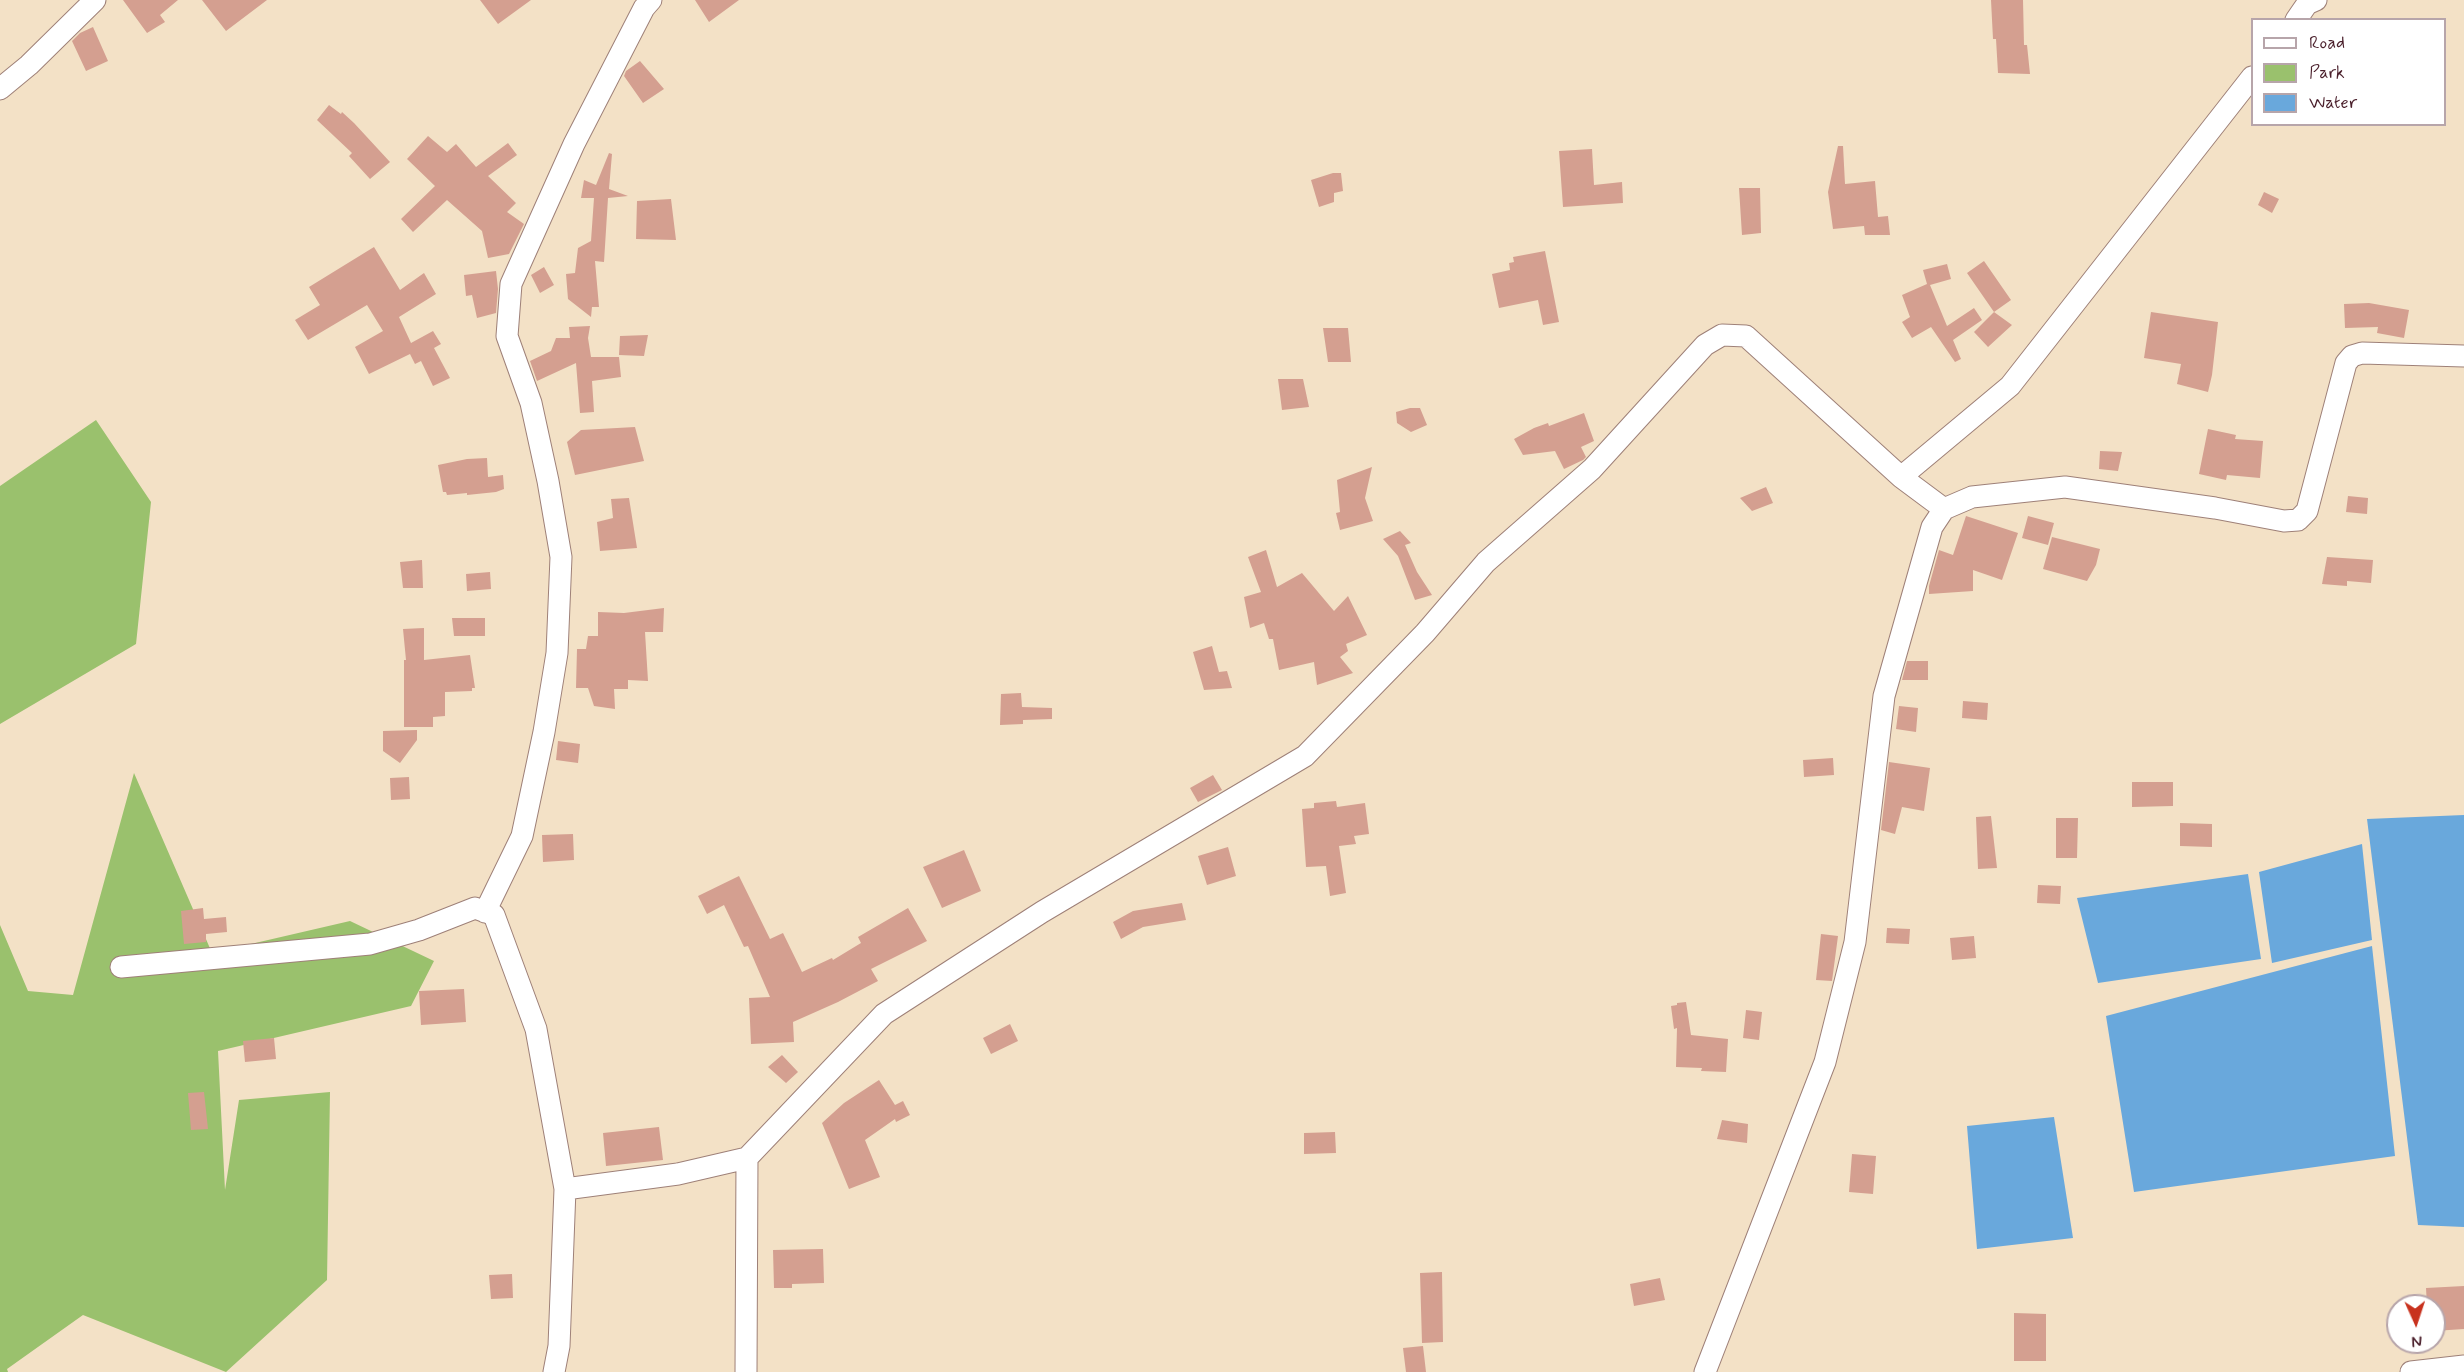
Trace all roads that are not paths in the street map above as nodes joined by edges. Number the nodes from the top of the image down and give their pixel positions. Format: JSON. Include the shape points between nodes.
{"nodes":[{"id":1,"x":94,"y":0,"type":"edge"},
{"id":2,"x":651,"y":0,"type":"edge"},
{"id":3,"x":2316,"y":0,"type":"edge"},
{"id":4,"x":2297,"y":18,"type":"edge"},
{"id":5,"x":2251,"y":80,"type":"edge"},
{"id":6,"x":0,"y":88,"type":"edge"},
{"id":7,"x":2464,"y":356,"type":"edge"},
{"id":8,"x":1900,"y":477,"type":"junction"},
{"id":9,"x":1944,"y":509,"type":"junction"},
{"id":10,"x":485,"y":912,"type":"junction"},
{"id":11,"x":121,"y":967,"type":"dead end"},
{"id":12,"x":747,"y":1158,"type":"junction"},
{"id":13,"x":566,"y":1190,"type":"junction"},
{"id":14,"x":2464,"y":1366,"type":"edge"},
{"id":15,"x":554,"y":1372,"type":"edge"},
{"id":16,"x":746,"y":1372,"type":"edge"},
{"id":17,"x":1705,"y":1372,"type":"edge"},
{"id":18,"x":2411,"y":1372,"type":"edge"}],
"edges":[{"from":1,"to":6,"type":"street","via":[[29,65]]},
{"from":2,"to":10,"type":"street","via":[[574,144],[511,284],[507,336],[531,403],[561,557],[557,653],[522,836]]},
{"from":3,"to":4,"type":"street","via":[[2307,4]]},
{"from":5,"to":8,"type":"street","via":[[2010,386]]},
{"from":7,"to":9,"type":"street","via":[[2352,356],[2346,363],[2307,511],[2298,520],[2066,487],[1972,497]]},
{"from":8,"to":9,"type":"street"},
{"from":8,"to":12,"type":"street","via":[[1746,336],[1722,335],[1705,345],[1592,469],[1486,562],[1425,633],[1305,756],[1042,912],[884,1014]]},
{"from":9,"to":17,"type":"street","via":[[1932,527],[1884,696],[1855,942],[1825,1062]]},
{"from":10,"to":11,"type":"street","via":[[475,908],[370,944]]},
{"from":10,"to":13,"type":"street","via":[[494,915],[536,1029]]},
{"from":12,"to":13,"type":"street","via":[[678,1174]]},
{"from":12,"to":16,"type":"street"},
{"from":13,"to":15,"type":"street","via":[[559,1346]]},
{"from":14,"to":18,"type":"street"}]}
